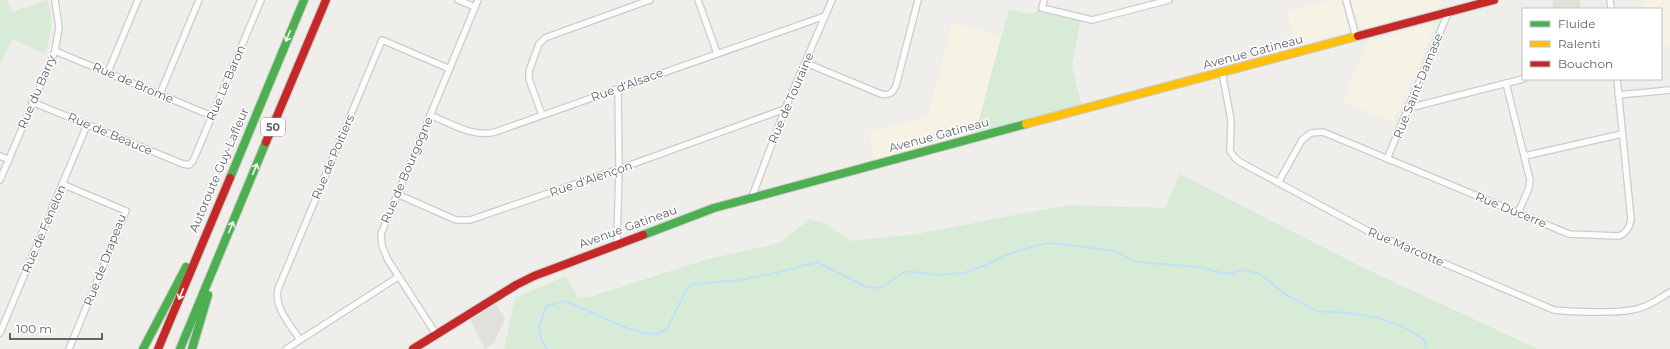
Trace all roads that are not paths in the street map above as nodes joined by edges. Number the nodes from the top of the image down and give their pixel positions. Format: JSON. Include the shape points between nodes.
{"nodes":[{"id":1,"x":55,"y":0,"type":"edge"},
{"id":2,"x":138,"y":0,"type":"edge"},
{"id":3,"x":199,"y":0,"type":"edge"},
{"id":4,"x":261,"y":0,"type":"edge"},
{"id":5,"x":304,"y":0,"type":"edge"},
{"id":6,"x":326,"y":0,"type":"edge"},
{"id":7,"x":458,"y":0,"type":"edge"},
{"id":8,"x":478,"y":0,"type":"edge"},
{"id":9,"x":650,"y":0,"type":"edge"},
{"id":10,"x":698,"y":0,"type":"edge"},
{"id":11,"x":832,"y":0,"type":"edge"},
{"id":12,"x":918,"y":0,"type":"edge"},
{"id":13,"x":1044,"y":0,"type":"edge"},
{"id":14,"x":1170,"y":0,"type":"edge"},
{"id":15,"x":1346,"y":0,"type":"edge"},
{"id":16,"x":1494,"y":0,"type":"edge"},
{"id":17,"x":475,"y":7,"type":"junction"},
{"id":18,"x":1448,"y":12,"type":"junction"},
{"id":19,"x":824,"y":16,"type":"junction"},
{"id":20,"x":1356,"y":37,"type":"junction"},
{"id":21,"x":55,"y":51,"type":"junction"},
{"id":22,"x":717,"y":53,"type":"junction"},
{"id":23,"x":806,"y":63,"type":"junction"},
{"id":24,"x":450,"y":69,"type":"junction"},
{"id":25,"x":108,"y":72,"type":"junction"},
{"id":26,"x":1222,"y":72,"type":"junction"},
{"id":27,"x":1522,"y":79,"type":"edge"},
{"id":28,"x":1617,"y":80,"type":"edge"},
{"id":29,"x":1506,"y":83,"type":"junction"},
{"id":30,"x":618,"y":89,"type":"junction"},
{"id":31,"x":1670,"y":90,"type":"edge"},
{"id":32,"x":160,"y":94,"type":"junction"},
{"id":33,"x":1618,"y":95,"type":"junction"},
{"id":34,"x":32,"y":102,"type":"junction"},
{"id":35,"x":1409,"y":108,"type":"junction"},
{"id":36,"x":786,"y":109,"type":"junction"},
{"id":37,"x":430,"y":115,"type":"junction"},
{"id":38,"x":542,"y":115,"type":"junction"},
{"id":39,"x":212,"y":116,"type":"junction"},
{"id":40,"x":88,"y":125,"type":"junction"},
{"id":41,"x":1622,"y":134,"type":"junction"},
{"id":42,"x":0,"y":156,"type":"edge"},
{"id":43,"x":1525,"y":156,"type":"junction"},
{"id":44,"x":1387,"y":159,"type":"junction"},
{"id":45,"x":9,"y":160,"type":"junction"},
{"id":46,"x":189,"y":165,"type":"joint"},
{"id":47,"x":619,"y":169,"type":"junction"},
{"id":48,"x":0,"y":180,"type":"edge"},
{"id":49,"x":1278,"y":183,"type":"junction"},
{"id":50,"x":62,"y":184,"type":"junction"},
{"id":51,"x":397,"y":194,"type":"junction"},
{"id":52,"x":752,"y":197,"type":"junction"},
{"id":53,"x":217,"y":206,"type":"junction"},
{"id":54,"x":1518,"y":214,"type":"junction"},
{"id":55,"x":617,"y":243,"type":"junction"},
{"id":56,"x":222,"y":249,"type":"junction"},
{"id":57,"x":398,"y":277,"type":"junction"},
{"id":58,"x":1670,"y":292,"type":"edge"},
{"id":59,"x":0,"y":333,"type":"edge"},
{"id":60,"x":436,"y":334,"type":"junction"},
{"id":61,"x":300,"y":340,"type":"junction"},
{"id":62,"x":69,"y":349,"type":"edge"},
{"id":63,"x":143,"y":349,"type":"edge"},
{"id":64,"x":158,"y":349,"type":"edge"},
{"id":65,"x":180,"y":349,"type":"edge"},
{"id":66,"x":192,"y":349,"type":"edge"},
{"id":67,"x":286,"y":349,"type":"edge"},
{"id":68,"x":413,"y":349,"type":"edge"}],
"edges":[{"from":1,"to":21,"type":"street","name":"Rue du Barry","via":[[59,27]]},
{"from":2,"to":25,"type":"street"},
{"from":3,"to":32,"type":"street"},
{"from":4,"to":39,"type":"street","name":"Rue Le Baron"},
{"from":5,"to":53,"type":"main road","name":"Autoroute Guy-Lafleur","number":"50","one_way":true},
{"from":56,"to":6,"type":"main road","number":"50","one_way":true},
{"from":7,"to":17,"type":"street"},
{"from":8,"to":17,"type":"street","name":"Rue de Bourgogne"},
{"from":9,"to":38,"type":"street","via":[[542,40],[529,75]]},
{"from":10,"to":22,"type":"street"},
{"from":11,"to":19,"type":"street","name":"Rue de Touraine"},
{"from":12,"to":23,"type":"street","via":[[896,86],[889,95]]},
{"from":13,"to":14,"type":"street","via":[[1042,8],[1092,20]]},
{"from":15,"to":20,"type":"street"},
{"from":16,"to":18,"type":"main road","name":"Avenue Gatineau"},
{"from":17,"to":24,"type":"street","name":"Rue de Bourgogne"},
{"from":18,"to":20,"type":"main road","name":"Avenue Gatineau"},
{"from":18,"to":35,"type":"street","name":"Rue Saint-Damase"},
{"from":19,"to":22,"type":"street","name":"Rue d'Alsace"},
{"from":19,"to":23,"type":"street","name":"Rue de Touraine"},
{"from":20,"to":26,"type":"main road","name":"Avenue Gatineau"},
{"from":21,"to":25,"type":"street","name":"Rue de Brome"},
{"from":21,"to":34,"type":"street","name":"Rue du Barry"},
{"from":22,"to":30,"type":"street","name":"Rue d'Alsace"},
{"from":23,"to":36,"type":"street","name":"Rue de Touraine"},
{"from":24,"to":37,"type":"street","name":"Rue de Bourgogne"},
{"from":24,"to":61,"type":"street","name":"Rue de Poitiers","via":[[382,40],[278,289],[279,308]]},
{"from":25,"to":32,"type":"street","name":"Rue de Brome"},
{"from":26,"to":49,"type":"street","name":"Rue Marcotte","via":[[1231,114],[1230,151],[1240,162]]},
{"from":26,"to":52,"type":"main road","name":"Avenue Gatineau"},
{"from":27,"to":29,"type":"street"},
{"from":28,"to":33,"type":"street","name":"Rue Ducerre"},
{"from":29,"to":35,"type":"street"},
{"from":29,"to":43,"type":"street"},
{"from":30,"to":38,"type":"street","name":"Rue d'Alsace"},
{"from":30,"to":47,"type":"street"},
{"from":31,"to":33,"type":"street"},
{"from":32,"to":39,"type":"street","name":"Rue de Brome"},
{"from":33,"to":41,"type":"street","name":"Rue Ducerre"},
{"from":34,"to":40,"type":"street","name":"Rue de Beauce"},
{"from":34,"to":45,"type":"street","name":"Rue du Barry"},
{"from":35,"to":44,"type":"street","name":"Rue Saint-Damase"},
{"from":36,"to":47,"type":"street","name":"Rue d'Alençon"},
{"from":36,"to":52,"type":"street","name":"Rue de Touraine"},
{"from":37,"to":38,"type":"street","name":"Rue d'Alsace","via":[[482,134],[495,132]]},
{"from":37,"to":51,"type":"street","name":"Rue de Bourgogne"},
{"from":39,"to":46,"type":"street","name":"Rue Le Baron"},
{"from":40,"to":46,"type":"street","name":"Rue de Beauce"},
{"from":40,"to":50,"type":"street","name":"Rue de Fénelon"},
{"from":41,"to":43,"type":"street"},
{"from":41,"to":54,"type":"street","name":"Rue Ducerre","via":[[1631,219],[1629,228],[1623,234],[1574,235]]},
{"from":42,"to":45,"type":"street"},
{"from":43,"to":54,"type":"street","via":[[1530,184]]},
{"from":44,"to":49,"type":"street","name":"Rue Ducerre","via":[[1330,134],[1310,134],[1302,140]]},
{"from":44,"to":54,"type":"street","name":"Rue Ducerre"},
{"from":45,"to":48,"type":"street","name":"Rue du Barry"},
{"from":47,"to":51,"type":"street","name":"Rue d'Alençon","via":[[470,220],[456,220]]},
{"from":47,"to":55,"type":"street"},
{"from":49,"to":58,"type":"street","name":"Rue Marcotte","via":[[1368,231],[1554,310],[1634,310]]},
{"from":50,"to":59,"type":"street","name":"Rue de Fénelon"},
{"from":50,"to":62,"type":"street","name":"Rue de Drapeau","via":[[126,211]]},
{"from":51,"to":57,"type":"street","name":"Rue de Bourgogne","via":[[383,226],[381,240],[384,252]]},
{"from":52,"to":55,"type":"main road","name":"Avenue Gatineau"},
{"from":53,"to":63,"type":"main road"},
{"from":53,"to":64,"type":"main road","name":"Autoroute Guy-Lafleur","number":"50","one_way":true},
{"from":55,"to":60,"type":"main road","name":"Avenue Gatineau","via":[[524,280]]},
{"from":56,"to":65,"type":"main road","number":"50"},
{"from":56,"to":66,"type":"main road"},
{"from":57,"to":60,"type":"street","name":"Rue de Bourgogne"},
{"from":57,"to":61,"type":"street"},
{"from":60,"to":68,"type":"main road","name":"Avenue Gatineau"},
{"from":61,"to":67,"type":"street"}]}
